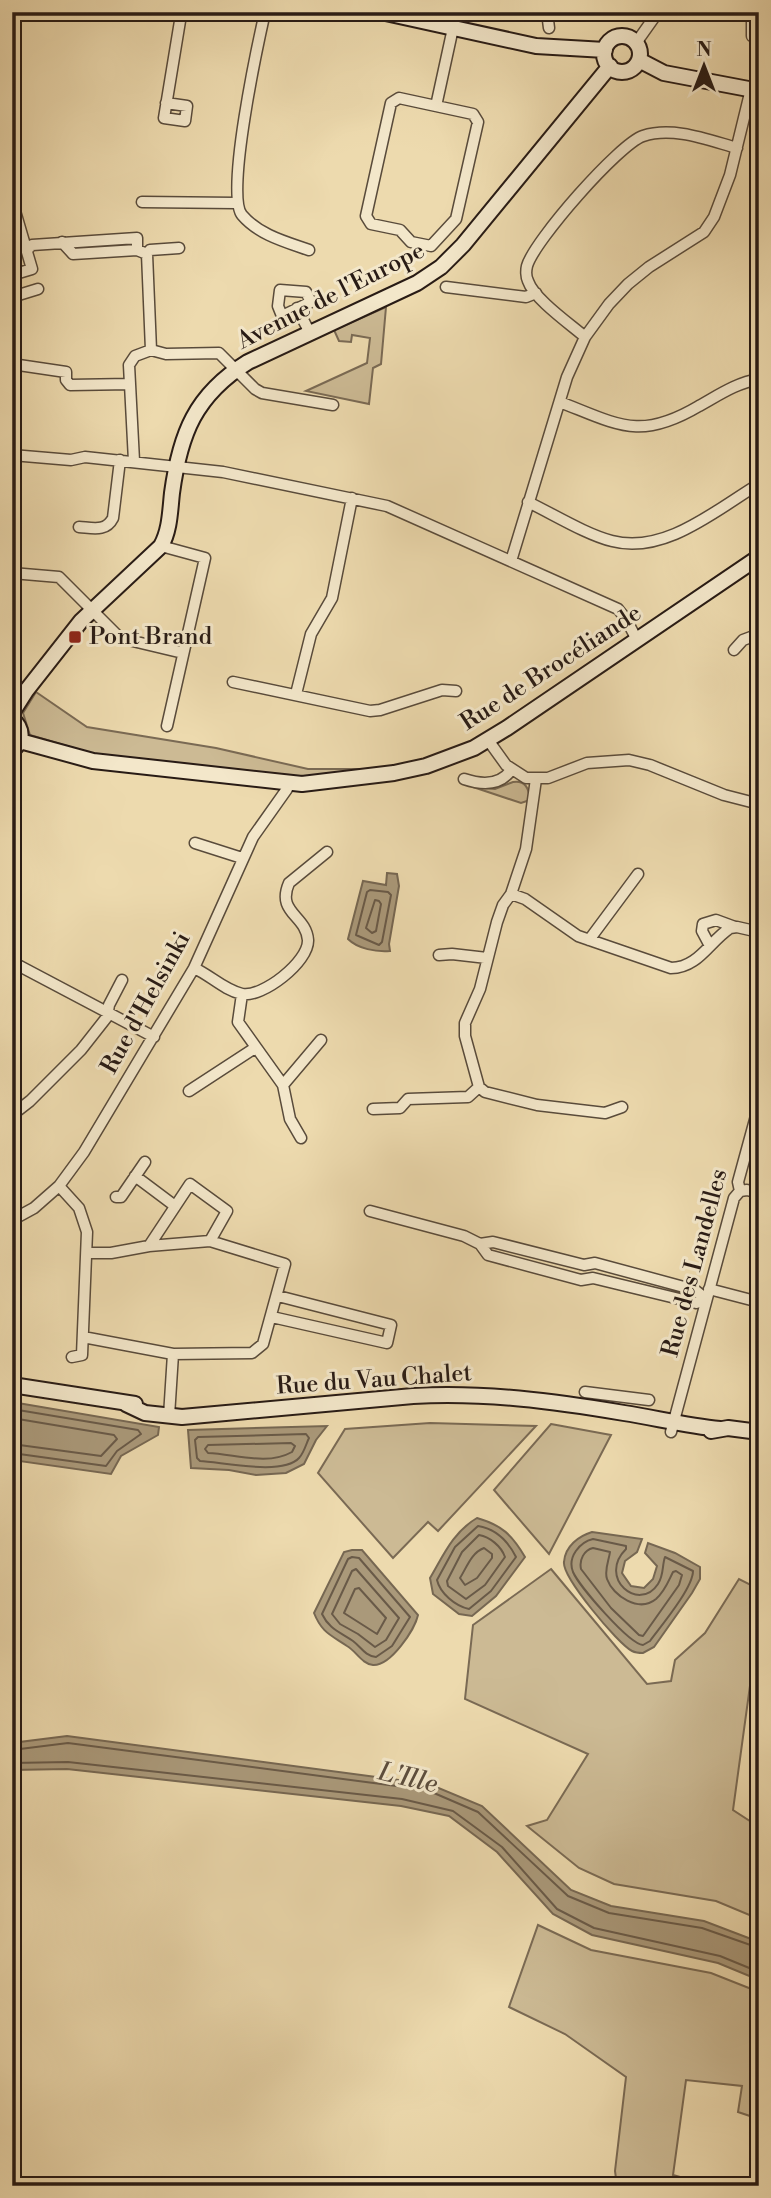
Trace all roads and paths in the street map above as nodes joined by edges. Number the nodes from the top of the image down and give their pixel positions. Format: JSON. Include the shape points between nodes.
{"nodes":[{"id":1,"x":181,"y":12,"type":"edge"},
{"id":2,"x":265,"y":12,"type":"edge"},
{"id":3,"x":381,"y":12,"type":"edge"},
{"id":4,"x":547,"y":12,"type":"edge"},
{"id":5,"x":658,"y":12,"type":"edge"},
{"id":6,"x":752,"y":12,"type":"edge"},
{"id":7,"x":445,"y":22,"type":"edge"},
{"id":8,"x":549,"y":29,"type":"dead end"},
{"id":9,"x":759,"y":37,"type":"edge"},
{"id":10,"x":636,"y":43,"type":"junction"},
{"id":11,"x":605,"y":50,"type":"junction"},
{"id":12,"x":639,"y":60,"type":"junction"},
{"id":13,"x":610,"y":66,"type":"junction"},
{"id":14,"x":755,"y":90,"type":"edge"},
{"id":15,"x":166,"y":103,"type":"dead end"},
{"id":16,"x":436,"y":106,"type":"junction"},
{"id":17,"x":737,"y":148,"type":"junction"},
{"id":18,"x":142,"y":202,"type":"dead end"},
{"id":19,"x":236,"y":203,"type":"junction"},
{"id":20,"x":12,"y":211,"type":"edge"},
{"id":21,"x":179,"y":248,"type":"dead end"},
{"id":22,"x":27,"y":250,"type":"junction"},
{"id":23,"x":309,"y":250,"type":"dead end"},
{"id":24,"x":142,"y":252,"type":"junction"},
{"id":25,"x":12,"y":276,"type":"edge"},
{"id":26,"x":446,"y":287,"type":"dead end"},
{"id":27,"x":38,"y":289,"type":"dead end"},
{"id":28,"x":12,"y":291,"type":"edge"},
{"id":29,"x":536,"y":293,"type":"junction"},
{"id":30,"x":12,"y":297,"type":"edge"},
{"id":31,"x":298,"y":308,"type":"dead end"},
{"id":32,"x":310,"y":333,"type":"junction"},
{"id":33,"x":585,"y":337,"type":"junction"},
{"id":34,"x":151,"y":351,"type":"junction"},
{"id":35,"x":12,"y":364,"type":"edge"},
{"id":36,"x":235,"y":371,"type":"junction"},
{"id":37,"x":759,"y":379,"type":"edge"},
{"id":38,"x":130,"y":384,"type":"junction"},
{"id":39,"x":560,"y":402,"type":"junction"},
{"id":40,"x":333,"y":405,"type":"dead end"},
{"id":41,"x":12,"y":456,"type":"edge"},
{"id":42,"x":120,"y":460,"type":"junction"},
{"id":43,"x":134,"y":461,"type":"junction"},
{"id":44,"x":176,"y":467,"type":"junction"},
{"id":45,"x":759,"y":484,"type":"edge"},
{"id":46,"x":352,"y":498,"type":"junction"},
{"id":47,"x":528,"y":502,"type":"junction"},
{"id":48,"x":79,"y":527,"type":"dead end"},
{"id":49,"x":161,"y":547,"type":"junction"},
{"id":50,"x":759,"y":557,"type":"edge"},
{"id":51,"x":511,"y":561,"type":"junction"},
{"id":52,"x":12,"y":573,"type":"edge"},
{"id":53,"x":91,"y":610,"type":"junction"},
{"id":54,"x":759,"y":634,"type":"edge"},
{"id":55,"x":637,"y":640,"type":"junction"},
{"id":56,"x":734,"y":650,"type":"dead end"},
{"id":57,"x":183,"y":653,"type":"junction"},
{"id":58,"x":233,"y":681,"type":"dead end"},
{"id":59,"x":456,"y":691,"type":"dead end"},
{"id":60,"x":296,"y":694,"type":"junction"},
{"id":61,"x":12,"y":713,"type":"edge"},
{"id":62,"x":12,"y":719,"type":"edge"},
{"id":63,"x":167,"y":726,"type":"dead end"},
{"id":64,"x":488,"y":740,"type":"junction"},
{"id":65,"x":16,"y":746,"type":"edge"},
{"id":66,"x":511,"y":770,"type":"junction"},
{"id":67,"x":464,"y":779,"type":"dead end"},
{"id":68,"x":536,"y":779,"type":"junction"},
{"id":69,"x":288,"y":784,"type":"junction"},
{"id":70,"x":759,"y":804,"type":"edge"},
{"id":71,"x":195,"y":843,"type":"dead end"},
{"id":72,"x":327,"y":852,"type":"dead end"},
{"id":73,"x":242,"y":858,"type":"junction"},
{"id":74,"x":638,"y":874,"type":"dead end"},
{"id":75,"x":511,"y":894,"type":"junction"},
{"id":76,"x":735,"y":927,"type":"junction"},
{"id":77,"x":759,"y":932,"type":"edge"},
{"id":78,"x":589,"y":940,"type":"junction"},
{"id":79,"x":710,"y":946,"type":"junction"},
{"id":80,"x":439,"y":956,"type":"dead end"},
{"id":81,"x":487,"y":958,"type":"junction"},
{"id":82,"x":12,"y":962,"type":"edge"},
{"id":83,"x":194,"y":968,"type":"junction"},
{"id":84,"x":122,"y":980,"type":"dead end"},
{"id":85,"x":242,"y":994,"type":"junction"},
{"id":86,"x":108,"y":1012,"type":"junction"},
{"id":87,"x":154,"y":1037,"type":"junction"},
{"id":88,"x":321,"y":1040,"type":"dead end"},
{"id":89,"x":256,"y":1048,"type":"junction"},
{"id":90,"x":283,"y":1085,"type":"junction"},
{"id":91,"x":479,"y":1087,"type":"junction"},
{"id":92,"x":189,"y":1091,"type":"dead end"},
{"id":93,"x":759,"y":1105,"type":"edge"},
{"id":94,"x":622,"y":1107,"type":"dead end"},
{"id":95,"x":373,"y":1110,"type":"dead end"},
{"id":96,"x":12,"y":1115,"type":"edge"},
{"id":97,"x":301,"y":1138,"type":"dead end"},
{"id":98,"x":145,"y":1162,"type":"dead end"},
{"id":99,"x":135,"y":1176,"type":"junction"},
{"id":100,"x":58,"y":1186,"type":"junction"},
{"id":101,"x":740,"y":1191,"type":"junction"},
{"id":102,"x":759,"y":1193,"type":"edge"},
{"id":103,"x":116,"y":1197,"type":"dead end"},
{"id":104,"x":175,"y":1206,"type":"junction"},
{"id":105,"x":370,"y":1211,"type":"dead end"},
{"id":106,"x":12,"y":1220,"type":"edge"},
{"id":107,"x":210,"y":1241,"type":"junction"},
{"id":108,"x":480,"y":1244,"type":"junction"},
{"id":109,"x":149,"y":1246,"type":"junction"},
{"id":110,"x":87,"y":1253,"type":"junction"},
{"id":111,"x":595,"y":1263,"type":"junction"},
{"id":112,"x":593,"y":1278,"type":"junction"},
{"id":113,"x":707,"y":1294,"type":"junction"},
{"id":114,"x":278,"y":1296,"type":"junction"},
{"id":115,"x":759,"y":1302,"type":"edge"},
{"id":116,"x":272,"y":1317,"type":"junction"},
{"id":117,"x":83,"y":1337,"type":"junction"},
{"id":118,"x":173,"y":1354,"type":"junction"},
{"id":119,"x":72,"y":1357,"type":"dead end"},
{"id":120,"x":12,"y":1385,"type":"edge"},
{"id":121,"x":585,"y":1392,"type":"dead end"},
{"id":122,"x":610,"y":1395,"type":"junction"},
{"id":123,"x":649,"y":1400,"type":"dead end"},
{"id":124,"x":169,"y":1411,"type":"junction"},
{"id":125,"x":610,"y":1411,"type":"junction"},
{"id":126,"x":672,"y":1427,"type":"junction"},
{"id":127,"x":759,"y":1432,"type":"edge"}],
"edges":[{"from":1,"to":15,"type":"street"},
{"from":2,"to":19,"type":"street","via":[[247,106]]},
{"from":3,"to":7,"type":"street"},
{"from":4,"to":8,"type":"street"},
{"from":5,"to":10,"type":"street"},
{"from":6,"to":9,"type":"street","via":[[752,36]]},
{"from":7,"to":11,"type":"street","via":[[536,46]]},
{"from":7,"to":16,"type":"street"},
{"from":10,"to":11,"type":"street","via":[[616,37]]},
{"from":10,"to":12,"type":"street"},
{"from":11,"to":13,"type":"street"},
{"from":12,"to":13,"type":"street","via":[[626,71]]},
{"from":12,"to":14,"type":"street","via":[[664,73]]},
{"from":13,"to":32,"type":"street","name":"Avenue de l'Europe","via":[[441,267]]},
{"from":14,"to":17,"type":"street"},
{"from":16,"to":16,"type":"street","via":[[399,98],[391,103],[366,216],[371,224],[400,230],[411,242],[431,246],[456,219],[478,122],[473,114]]},
{"from":17,"to":29,"type":"street","via":[[668,133],[640,137],[622,149],[531,256],[526,274]]},
{"from":17,"to":33,"type":"street","via":[[722,200],[704,232],[628,284]]},
{"from":18,"to":19,"type":"street"},
{"from":19,"to":23,"type":"street","via":[[243,216],[268,235]]},
{"from":20,"to":22,"type":"street"},
{"from":21,"to":24,"type":"street"},
{"from":22,"to":24,"type":"street","via":[[32,245],[136,238]]},
{"from":22,"to":25,"type":"street","via":[[32,269]]},
{"from":24,"to":34,"type":"street"},
{"from":25,"to":28,"type":"street"},
{"from":26,"to":29,"type":"street","via":[[526,298]]},
{"from":27,"to":30,"type":"street"},
{"from":29,"to":33,"type":"street"},
{"from":31,"to":32,"type":"street"},
{"from":32,"to":36,"type":"street","name":"Avenue de l'Europe"},
{"from":33,"to":39,"type":"street"},
{"from":34,"to":36,"type":"street","via":[[219,354]]},
{"from":34,"to":38,"type":"street","via":[[135,356]]},
{"from":35,"to":38,"type":"street","via":[[66,372],[70,385]]},
{"from":36,"to":40,"type":"street","via":[[262,393]]},
{"from":36,"to":44,"type":"street","name":"Avenue de l'Europe","via":[[194,415]]},
{"from":37,"to":39,"type":"street","via":[[731,387],[673,421],[648,427],[620,425]]},
{"from":38,"to":43,"type":"street"},
{"from":39,"to":47,"type":"street"},
{"from":41,"to":42,"type":"street"},
{"from":42,"to":43,"type":"street"},
{"from":42,"to":48,"type":"street","via":[[109,526]]},
{"from":43,"to":44,"type":"street"},
{"from":44,"to":46,"type":"street"},
{"from":44,"to":49,"type":"street","name":"Avenue de l'Europe"},
{"from":45,"to":47,"type":"street","via":[[677,533],[643,542],[612,541]]},
{"from":46,"to":51,"type":"street","via":[[387,506]]},
{"from":46,"to":60,"type":"street","via":[[332,598],[312,634]]},
{"from":47,"to":51,"type":"street"},
{"from":49,"to":53,"type":"street"},
{"from":49,"to":57,"type":"street","via":[[205,558]]},
{"from":50,"to":55,"type":"street","name":"Rue de Brocéliande"},
{"from":51,"to":55,"type":"street","via":[[618,609]]},
{"from":52,"to":53,"type":"street","via":[[59,577]]},
{"from":53,"to":57,"type":"street","via":[[120,638]]},
{"from":53,"to":61,"type":"street"},
{"from":54,"to":56,"type":"street","via":[[743,640]]},
{"from":55,"to":64,"type":"street","name":"Rue de Brocéliande"},
{"from":57,"to":63,"type":"street"},
{"from":58,"to":60,"type":"street"},
{"from":59,"to":60,"type":"street","via":[[442,690],[370,711]]},
{"from":62,"to":65,"type":"street","via":[[21,730]]},
{"from":64,"to":66,"type":"street"},
{"from":64,"to":69,"type":"street","name":"Rue de Brocéliande","via":[[409,770]]},
{"from":65,"to":69,"type":"street","name":"Rue de Brocéliande","via":[[93,761]]},
{"from":66,"to":67,"type":"street","via":[[498,782]]},
{"from":66,"to":68,"type":"street"},
{"from":68,"to":70,"type":"street","via":[[587,763],[629,760]]},
{"from":68,"to":75,"type":"street","via":[[530,831]]},
{"from":69,"to":73,"type":"street","name":"Rue d'Helsinki"},
{"from":71,"to":73,"type":"street"},
{"from":72,"to":85,"type":"street","via":[[286,890],[286,905],[308,937],[304,956],[264,989]]},
{"from":73,"to":83,"type":"street","name":"Rue d'Helsinki"},
{"from":74,"to":78,"type":"street"},
{"from":75,"to":78,"type":"street"},
{"from":75,"to":81,"type":"street","via":[[503,905]]},
{"from":76,"to":77,"type":"street"},
{"from":76,"to":79,"type":"street"},
{"from":76,"to":79,"type":"street","via":[[716,920],[703,924]]},
{"from":78,"to":79,"type":"street","via":[[671,968],[691,964]]},
{"from":80,"to":81,"type":"street"},
{"from":81,"to":91,"type":"street","via":[[464,1029]]},
{"from":82,"to":86,"type":"street"},
{"from":83,"to":85,"type":"street"},
{"from":83,"to":87,"type":"street","name":"Rue d'Helsinki"},
{"from":84,"to":86,"type":"street"},
{"from":85,"to":89,"type":"street","via":[[238,1022]]},
{"from":86,"to":87,"type":"street"},
{"from":86,"to":96,"type":"street","via":[[81,1050]]},
{"from":87,"to":100,"type":"street","name":"Rue d'Helsinki"},
{"from":88,"to":90,"type":"street"},
{"from":89,"to":90,"type":"street"},
{"from":89,"to":92,"type":"street"},
{"from":90,"to":97,"type":"street","via":[[290,1119]]},
{"from":91,"to":94,"type":"street","via":[[493,1096],[537,1105],[605,1113]]},
{"from":91,"to":95,"type":"street","via":[[468,1097],[408,1099],[400,1108]]},
{"from":93,"to":101,"type":"street","name":"Rue des Landelles","via":[[738,1182]]},
{"from":98,"to":99,"type":"street"},
{"from":99,"to":103,"type":"street","via":[[121,1197]]},
{"from":99,"to":104,"type":"street"},
{"from":100,"to":106,"type":"street","name":"Rue d'Helsinki"},
{"from":100,"to":110,"type":"street","via":[[82,1213]]},
{"from":101,"to":102,"type":"street"},
{"from":101,"to":113,"type":"street","name":"Rue des Landelles","via":[[734,1198]]},
{"from":104,"to":107,"type":"street","via":[[190,1184],[228,1211]]},
{"from":104,"to":109,"type":"street"},
{"from":105,"to":108,"type":"street"},
{"from":107,"to":109,"type":"street"},
{"from":107,"to":114,"type":"street","via":[[285,1264]]},
{"from":108,"to":111,"type":"street","via":[[493,1242],[584,1265]]},
{"from":108,"to":112,"type":"street","via":[[488,1255],[580,1280]]},
{"from":109,"to":110,"type":"street","via":[[111,1254]]},
{"from":110,"to":117,"type":"street"},
{"from":111,"to":112,"type":"street"},
{"from":111,"to":113,"type":"street"},
{"from":112,"to":113,"type":"street","via":[[696,1303]]},
{"from":113,"to":115,"type":"street"},
{"from":113,"to":126,"type":"street","name":"Rue des Landelles"},
{"from":114,"to":116,"type":"street"},
{"from":114,"to":116,"type":"street","via":[[391,1325],[387,1343]]},
{"from":116,"to":118,"type":"street","via":[[263,1344],[252,1353]]},
{"from":117,"to":118,"type":"street"},
{"from":117,"to":119,"type":"street","via":[[82,1355]]},
{"from":118,"to":124,"type":"street"},
{"from":120,"to":124,"type":"street","name":"Rue du Vau Chalet","via":[[125,1404],[145,1413]]},
{"from":121,"to":122,"type":"street"},
{"from":122,"to":123,"type":"street"},
{"from":122,"to":125,"type":"street"},
{"from":124,"to":125,"type":"street","name":"Rue du Vau Chalet","via":[[182,1417],[450,1394],[499,1395]]},
{"from":125,"to":126,"type":"street","name":"Rue du Vau Chalet","via":[[636,1425]]},
{"from":126,"to":127,"type":"street","name":"Rue du Vau Chalet","via":[[688,1435],[728,1428]]}]}
